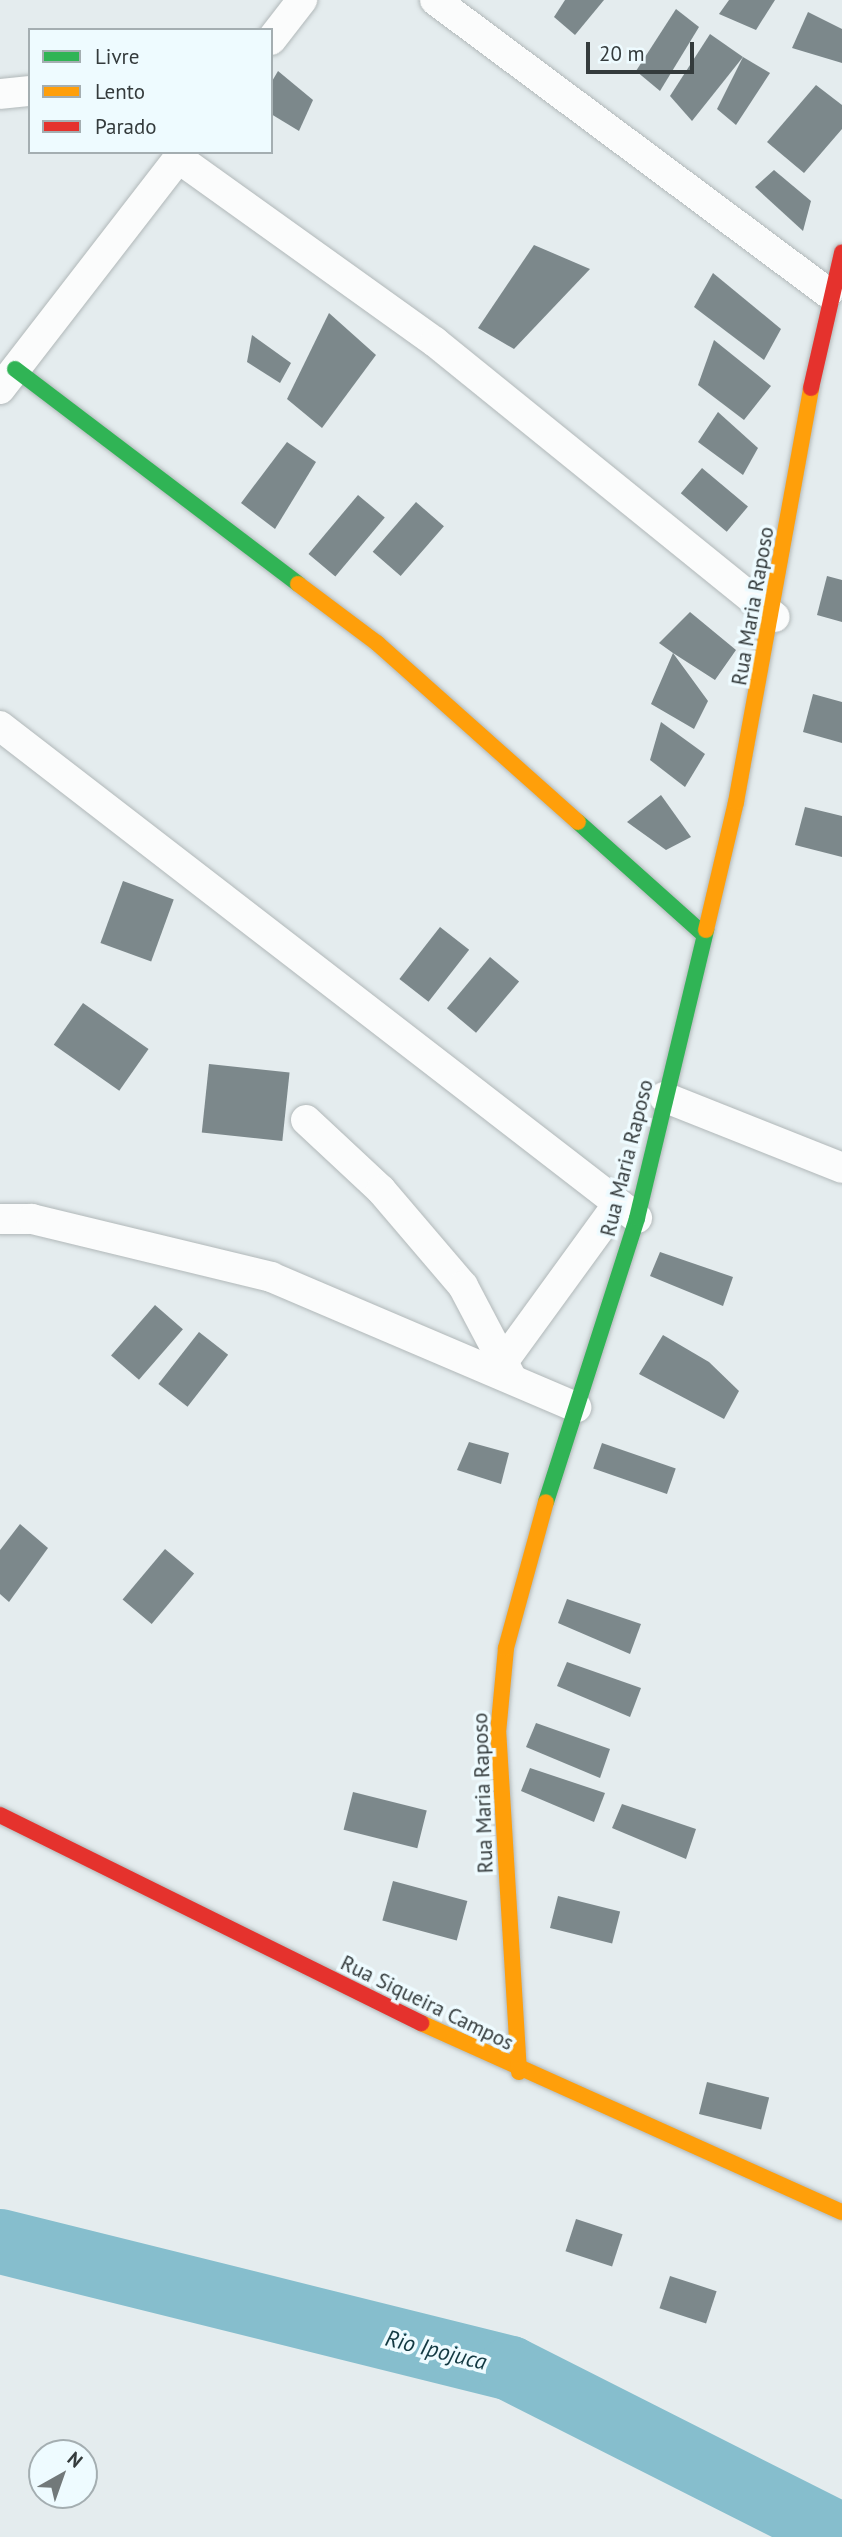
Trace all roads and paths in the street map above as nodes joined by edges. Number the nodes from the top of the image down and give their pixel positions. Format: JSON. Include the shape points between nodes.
{"nodes":[{"id":1,"x":302,"y":0,"type":"edge"},
{"id":2,"x":435,"y":0,"type":"edge"},
{"id":3,"x":273,"y":37,"type":"edge"},
{"id":4,"x":28,"y":91,"type":"edge"},
{"id":5,"x":0,"y":94,"type":"edge"},
{"id":6,"x":181,"y":155,"type":"edge"},
{"id":7,"x":842,"y":253,"type":"edge"},
{"id":8,"x":828,"y":293,"type":"junction"},
{"id":9,"x":7,"y":379,"type":"edge"},
{"id":10,"x":774,"y":617,"type":"junction"},
{"id":11,"x":0,"y":726,"type":"edge"},
{"id":12,"x":701,"y":932,"type":"junction"},
{"id":13,"x":664,"y":1097,"type":"junction"},
{"id":14,"x":306,"y":1120,"type":"dead end"},
{"id":15,"x":842,"y":1168,"type":"edge"},
{"id":16,"x":628,"y":1211,"type":"junction"},
{"id":17,"x":7,"y":1216,"type":"edge"},
{"id":18,"x":508,"y":1371,"type":"junction"},
{"id":19,"x":576,"y":1407,"type":"junction"},
{"id":20,"x":0,"y":1815,"type":"edge"},
{"id":21,"x":519,"y":2072,"type":"junction"},
{"id":22,"x":842,"y":2212,"type":"edge"}],
"edges":[{"from":1,"to":3,"type":"street"},
{"from":2,"to":8,"type":"street"},
{"from":4,"to":5,"type":"street"},
{"from":6,"to":9,"type":"street"},
{"from":6,"to":10,"type":"street","via":[[435,342]]},
{"from":7,"to":8,"type":"street","name":"Rua Maria Raposo"},
{"from":8,"to":10,"type":"street","name":"Rua Maria Raposo"},
{"from":9,"to":12,"type":"street","via":[[377,643]]},
{"from":10,"to":12,"type":"street","name":"Rua Maria Raposo"},
{"from":11,"to":16,"type":"street"},
{"from":12,"to":13,"type":"street","name":"Rua Maria Raposo"},
{"from":13,"to":15,"type":"street"},
{"from":13,"to":16,"type":"street","name":"Rua Maria Raposo"},
{"from":14,"to":18,"type":"street","via":[[381,1190],[463,1286]]},
{"from":16,"to":18,"type":"street"},
{"from":16,"to":19,"type":"street","name":"Rua Maria Raposo"},
{"from":17,"to":18,"type":"street","via":[[271,1277]]},
{"from":18,"to":19,"type":"street"},
{"from":19,"to":21,"type":"street","name":"Rua Maria Raposo","via":[[524,1569],[506,1648],[498,1733]]},
{"from":20,"to":21,"type":"street","name":"Rua Siqueira Campos"},
{"from":21,"to":22,"type":"street","name":"Rua Siqueira Campos"}]}
